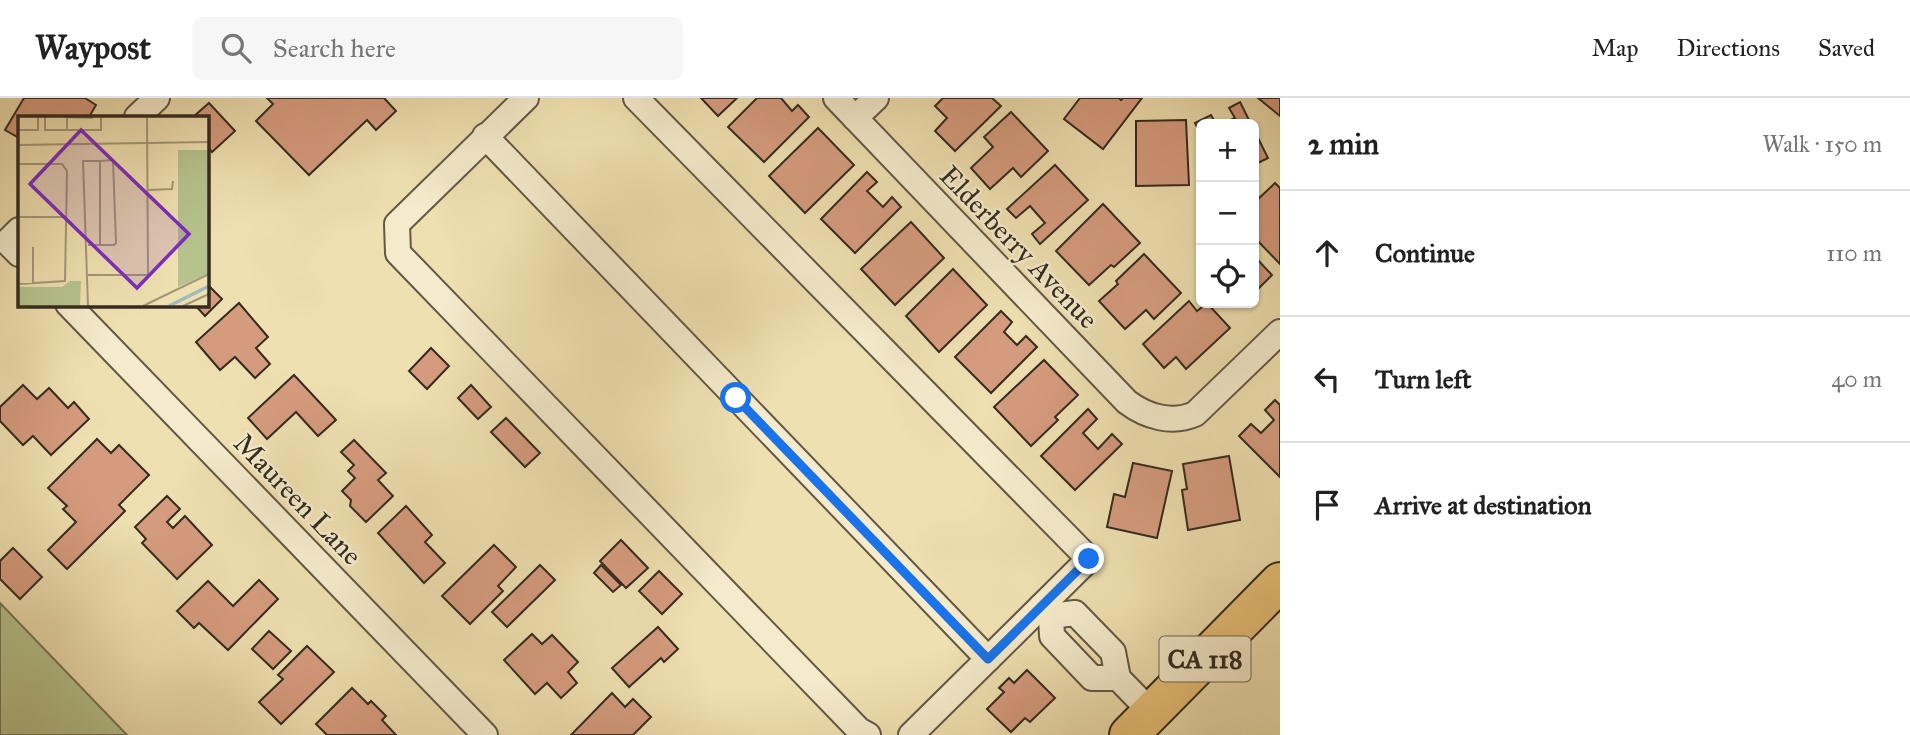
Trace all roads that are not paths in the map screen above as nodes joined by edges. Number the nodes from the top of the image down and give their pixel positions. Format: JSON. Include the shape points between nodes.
{"nodes":[{"id":1,"x":157,"y":98,"type":"edge"},
{"id":2,"x":526,"y":98,"type":"edge"},
{"id":3,"x":636,"y":98,"type":"edge"},
{"id":4,"x":836,"y":98,"type":"edge"},
{"id":5,"x":876,"y":98,"type":"edge"},
{"id":6,"x":138,"y":116,"type":"edge"},
{"id":7,"x":855,"y":118,"type":"junction"},
{"id":8,"x":485,"y":136,"type":"junction"},
{"id":9,"x":70,"y":306,"type":"edge"},
{"id":10,"x":1280,"y":332,"type":"edge"},
{"id":11,"x":1280,"y":582,"type":"edge"},
{"id":12,"x":1046,"y":611,"type":"junction"},
{"id":13,"x":988,"y":659,"type":"junction"},
{"id":14,"x":1140,"y":724,"type":"edge"},
{"id":15,"x":485,"y":735,"type":"edge"},
{"id":16,"x":868,"y":735,"type":"edge"},
{"id":17,"x":911,"y":735,"type":"edge"}],
"edges":[{"from":1,"to":6,"type":"street"},
{"from":2,"to":8,"type":"street"},
{"from":3,"to":12,"type":"street","via":[[1089,559]]},
{"from":4,"to":7,"type":"street","name":"Elderberry Avenue"},
{"from":5,"to":7,"type":"street"},
{"from":7,"to":10,"type":"street","name":"Elderberry Avenue","via":[[1136,409],[1170,419],[1195,414]]},
{"from":8,"to":13,"type":"street"},
{"from":8,"to":16,"type":"street","via":[[397,224],[398,253]]},
{"from":9,"to":15,"type":"street","name":"Maureen Lane"},
{"from":11,"to":14,"type":"main road","number":"CA 118"},
{"from":12,"to":13,"type":"street"},
{"from":12,"to":14,"type":"street","via":[[1075,613],[1113,652],[1118,678]]},
{"from":13,"to":17,"type":"street"}]}
